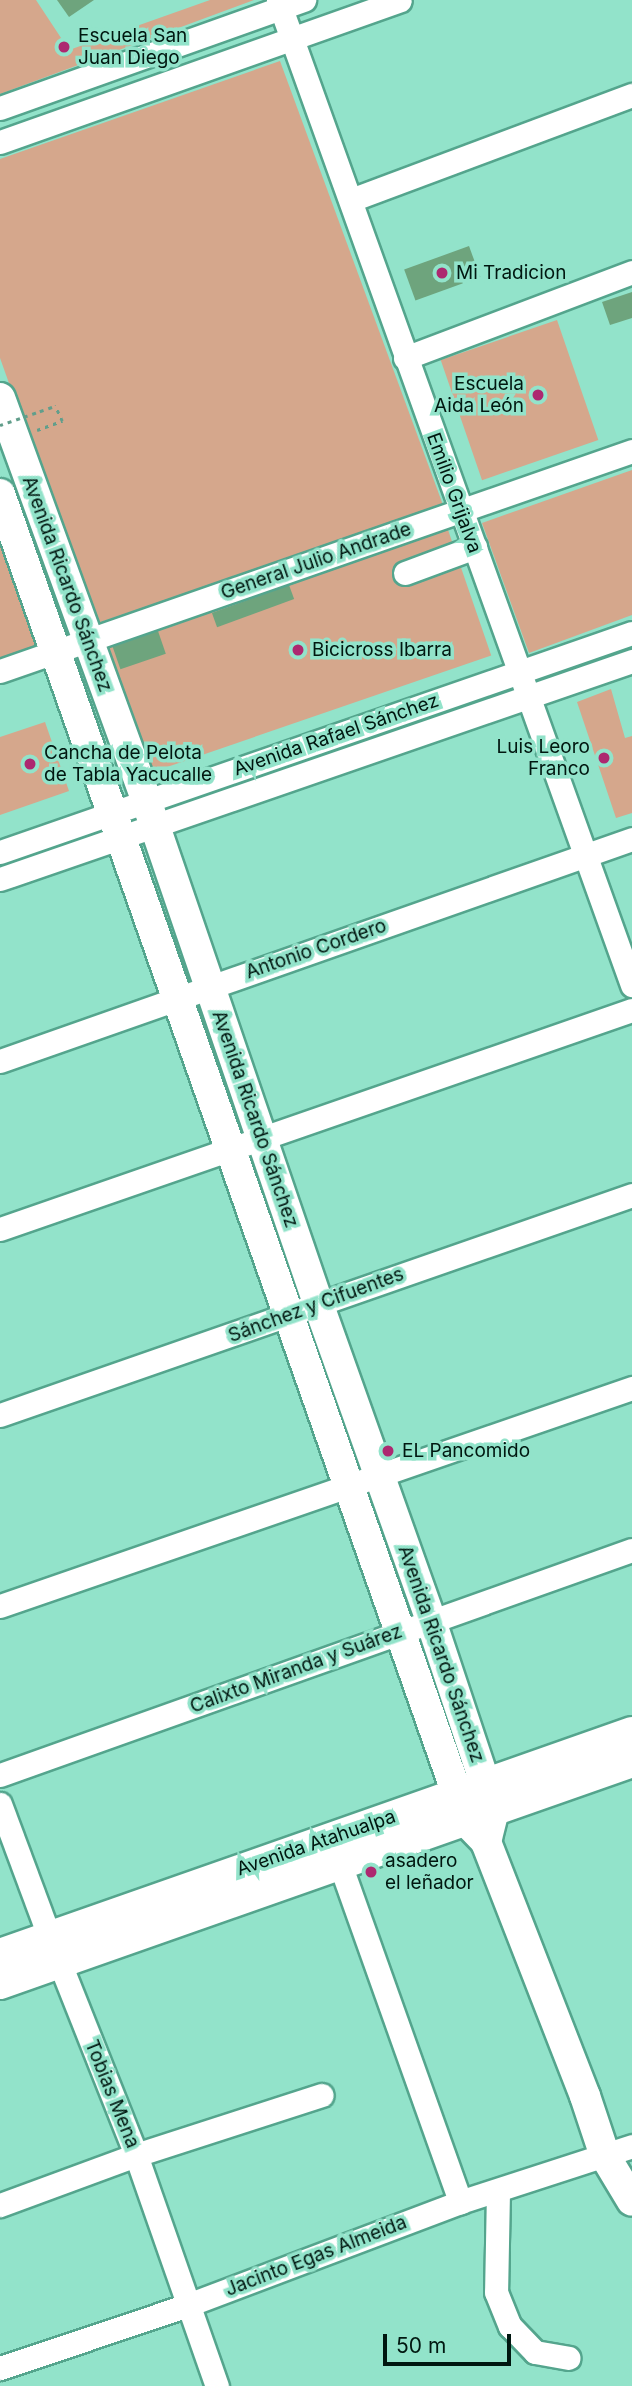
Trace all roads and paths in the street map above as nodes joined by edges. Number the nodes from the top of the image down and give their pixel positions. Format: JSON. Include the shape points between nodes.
{"nodes":[{"id":1,"x":304,"y":0,"type":"edge"},
{"id":2,"x":400,"y":0,"type":"edge"},
{"id":3,"x":279,"y":4,"type":"edge"},
{"id":4,"x":292,"y":37,"type":"junction"},
{"id":5,"x":632,"y":95,"type":"edge"},
{"id":6,"x":0,"y":108,"type":"edge"},
{"id":7,"x":0,"y":142,"type":"edge"},
{"id":8,"x":351,"y":200,"type":"junction"},
{"id":9,"x":632,"y":272,"type":"edge"},
{"id":10,"x":404,"y":358,"type":"junction"},
{"id":11,"x":0,"y":398,"type":"edge"},
{"id":12,"x":7,"y":431,"type":"edge"},
{"id":13,"x":632,"y":451,"type":"edge"},
{"id":14,"x":0,"y":494,"type":"edge"},
{"id":15,"x":461,"y":512,"type":"junction"},
{"id":16,"x":475,"y":547,"type":"junction"},
{"id":17,"x":405,"y":573,"type":"dead end"},
{"id":18,"x":632,"y":633,"type":"edge"},
{"id":19,"x":87,"y":641,"type":"junction"},
{"id":20,"x":57,"y":651,"type":"junction"},
{"id":21,"x":632,"y":661,"type":"edge"},
{"id":22,"x":0,"y":671,"type":"edge"},
{"id":23,"x":519,"y":672,"type":"junction"},
{"id":24,"x":528,"y":699,"type":"junction"},
{"id":25,"x":150,"y":813,"type":"junction"},
{"id":26,"x":117,"y":825,"type":"junction"},
{"id":27,"x":632,"y":839,"type":"edge"},
{"id":28,"x":0,"y":852,"type":"edge"},
{"id":29,"x":587,"y":854,"type":"junction"},
{"id":30,"x":0,"y":879,"type":"edge"},
{"id":31,"x":632,"y":985,"type":"edge"},
{"id":32,"x":209,"y":986,"type":"junction"},
{"id":33,"x":178,"y":998,"type":"junction"},
{"id":34,"x":632,"y":1010,"type":"edge"},
{"id":35,"x":0,"y":1061,"type":"edge"},
{"id":36,"x":262,"y":1140,"type":"junction"},
{"id":37,"x":230,"y":1151,"type":"junction"},
{"id":38,"x":632,"y":1195,"type":"edge"},
{"id":39,"x":0,"y":1229,"type":"edge"},
{"id":40,"x":318,"y":1303,"type":"junction"},
{"id":41,"x":289,"y":1314,"type":"junction"},
{"id":42,"x":632,"y":1388,"type":"edge"},
{"id":43,"x":0,"y":1415,"type":"edge"},
{"id":44,"x":378,"y":1473,"type":"junction"},
{"id":45,"x":346,"y":1484,"type":"junction"},
{"id":46,"x":632,"y":1550,"type":"edge"},
{"id":47,"x":0,"y":1605,"type":"edge"},
{"id":48,"x":431,"y":1622,"type":"junction"},
{"id":49,"x":401,"y":1632,"type":"junction"},
{"id":50,"x":632,"y":1732,"type":"edge"},
{"id":51,"x":632,"y":1762,"type":"edge"},
{"id":52,"x":0,"y":1774,"type":"edge"},
{"id":53,"x":0,"y":1804,"type":"edge"},
{"id":54,"x":478,"y":1810,"type":"junction"},
{"id":55,"x":335,"y":1850,"type":"junction"},
{"id":56,"x":48,"y":1936,"type":"junction"},
{"id":57,"x":0,"y":1954,"type":"edge"},
{"id":58,"x":60,"y":1963,"type":"junction"},
{"id":59,"x":0,"y":1984,"type":"edge"},
{"id":60,"x":322,"y":2095,"type":"dead end"},
{"id":61,"x":619,"y":2151,"type":"edge"},
{"id":62,"x":136,"y":2155,"type":"junction"},
{"id":63,"x":498,"y":2191,"type":"junction"},
{"id":64,"x":632,"y":2201,"type":"edge"},
{"id":65,"x":460,"y":2202,"type":"junction"},
{"id":66,"x":0,"y":2205,"type":"edge"},
{"id":67,"x":188,"y":2305,"type":"junction"},
{"id":68,"x":568,"y":2358,"type":"dead end"},
{"id":69,"x":0,"y":2368,"type":"edge"},
{"id":70,"x":217,"y":2386,"type":"edge"}],
"edges":[{"from":1,"to":3,"type":"street"},
{"from":2,"to":4,"type":"street"},
{"from":3,"to":4,"type":"street","name":"Emilio Grijalva"},
{"from":3,"to":6,"type":"street"},
{"from":4,"to":7,"type":"street"},
{"from":4,"to":8,"type":"street","name":"Emilio Grijalva"},
{"from":5,"to":8,"type":"street"},
{"from":8,"to":10,"type":"street","name":"Emilio Grijalva"},
{"from":9,"to":10,"type":"street"},
{"from":10,"to":15,"type":"street","name":"Emilio Grijalva"},
{"from":11,"to":12,"type":"main road","name":"Avenida Ricardo Sánchez"},
{"from":12,"to":12,"type":"path","bridge":true,"via":[[55,405],[62,421]]},
{"from":12,"to":19,"type":"main road","name":"Avenida Ricardo Sánchez"},
{"from":13,"to":15,"type":"street","name":"General Julio Andrade"},
{"from":14,"to":20,"type":"main road","name":"Avenida Ricardo Sánchez"},
{"from":15,"to":16,"type":"street","name":"Emilio Grijalva"},
{"from":15,"to":19,"type":"street","name":"General Julio Andrade"},
{"from":16,"to":17,"type":"street"},
{"from":16,"to":23,"type":"street","name":"Emilio Grijalva"},
{"from":18,"to":23,"type":"street","name":"Avenida Rafael Sánchez"},
{"from":19,"to":20,"type":"street","name":"General Julio Andrade"},
{"from":19,"to":25,"type":"main road","name":"Avenida Ricardo Sánchez"},
{"from":20,"to":22,"type":"street","name":"General Julio Andrade"},
{"from":20,"to":26,"type":"main road","name":"Avenida Ricardo Sánchez"},
{"from":21,"to":24,"type":"street","name":"Avenida Rafael Sánchez"},
{"from":23,"to":24,"type":"street","name":"Emilio Grijalva"},
{"from":23,"to":25,"type":"street","name":"Avenida Rafael Sánchez"},
{"from":24,"to":25,"type":"street","name":"Avenida Rafael Sánchez"},
{"from":24,"to":29,"type":"street","name":"Emilio Grijalva"},
{"from":25,"to":26,"type":"street","name":"Avenida Rafael Sánchez"},
{"from":25,"to":32,"type":"main road","name":"Avenida Ricardo Sánchez"},
{"from":26,"to":28,"type":"street","name":"Avenida Rafael Sánchez"},
{"from":26,"to":30,"type":"street","name":"Avenida Rafael Sánchez"},
{"from":26,"to":33,"type":"main road","name":"Avenida Ricardo Sánchez"},
{"from":27,"to":29,"type":"street","name":"Antonio Cordero"},
{"from":29,"to":31,"type":"street","name":"Emilio Grijalva"},
{"from":29,"to":32,"type":"street","name":"Antonio Cordero"},
{"from":32,"to":33,"type":"street","name":"Antonio Cordero"},
{"from":32,"to":36,"type":"main road","name":"Avenida Ricardo Sánchez"},
{"from":33,"to":35,"type":"street","name":"Antonio Cordero"},
{"from":33,"to":37,"type":"main road","name":"Avenida Ricardo Sánchez"},
{"from":34,"to":36,"type":"street"},
{"from":36,"to":37,"type":"street"},
{"from":36,"to":40,"type":"main road","name":"Avenida Ricardo Sánchez"},
{"from":37,"to":39,"type":"street"},
{"from":37,"to":41,"type":"main road","name":"Avenida Ricardo Sánchez"},
{"from":38,"to":40,"type":"street","name":"Sánchez y Cifuentes"},
{"from":40,"to":41,"type":"street","name":"Sánchez y Cifuentes"},
{"from":40,"to":44,"type":"main road","name":"Avenida Ricardo Sánchez"},
{"from":41,"to":43,"type":"street","name":"Sánchez y Cifuentes"},
{"from":41,"to":45,"type":"main road","name":"Avenida Ricardo Sánchez"},
{"from":42,"to":44,"type":"street"},
{"from":44,"to":45,"type":"street"},
{"from":44,"to":48,"type":"main road","name":"Avenida Ricardo Sánchez"},
{"from":45,"to":47,"type":"street"},
{"from":45,"to":49,"type":"main road","name":"Avenida Ricardo Sánchez"},
{"from":46,"to":48,"type":"street","name":"Calixto Miranda y Suárez"},
{"from":48,"to":49,"type":"street","name":"Calixto Miranda y Suárez"},
{"from":48,"to":54,"type":"main road","name":"Avenida Ricardo Sánchez"},
{"from":49,"to":52,"type":"street","name":"Calixto Miranda y Suárez"},
{"from":49,"to":54,"type":"main road","name":"Avenida Ricardo Sánchez"},
{"from":50,"to":54,"type":"main road","name":"Avenida Atahualpa"},
{"from":51,"to":54,"type":"main road","name":"Avenida Atahualpa"},
{"from":53,"to":56,"type":"street","name":"Tobias Mena"},
{"from":54,"to":55,"type":"main road","name":"Avenida Atahualpa"},
{"from":54,"to":61,"type":"main road","name":"Avenida Ricardo Sánchez","via":[[585,2096]]},
{"from":55,"to":56,"type":"main road","name":"Avenida Atahualpa"},
{"from":55,"to":58,"type":"main road","name":"Avenida Atahualpa"},
{"from":55,"to":65,"type":"street"},
{"from":56,"to":57,"type":"main road","name":"Avenida Atahualpa"},
{"from":56,"to":58,"type":"street","name":"Tobias Mena"},
{"from":58,"to":59,"type":"main road","name":"Avenida Atahualpa"},
{"from":58,"to":62,"type":"street","name":"Tobias Mena"},
{"from":60,"to":62,"type":"street"},
{"from":61,"to":63,"type":"street","name":"Jacinto Egas Almeida"},
{"from":61,"to":64,"type":"main road","name":"Avenida Ricardo Sánchez"},
{"from":62,"to":66,"type":"street"},
{"from":62,"to":67,"type":"street","name":"Tobias Mena"},
{"from":63,"to":65,"type":"street","name":"Jacinto Egas Almeida"},
{"from":63,"to":68,"type":"street","via":[[496,2292],[510,2326],[535,2352]]},
{"from":65,"to":67,"type":"street","name":"Jacinto Egas Almeida"},
{"from":67,"to":69,"type":"street","name":"Jacinto Egas Almeida"},
{"from":67,"to":70,"type":"street","name":"Tobias Mena"}]}
